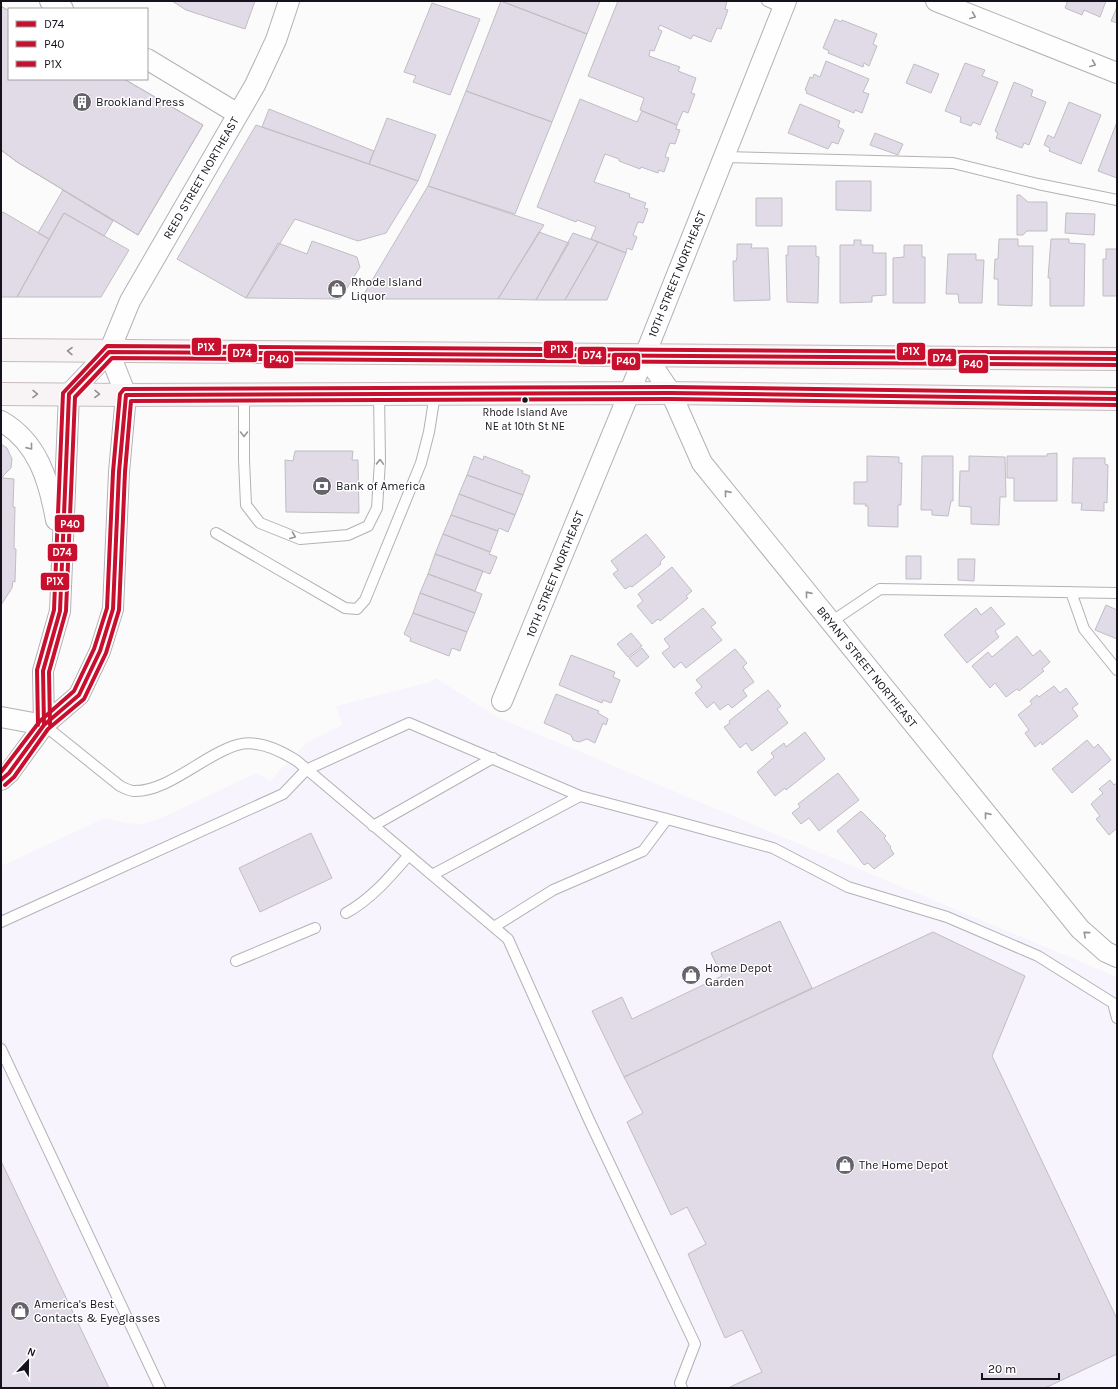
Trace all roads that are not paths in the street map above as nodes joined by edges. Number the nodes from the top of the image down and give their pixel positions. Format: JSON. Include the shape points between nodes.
{"nodes":[{"id":1,"x":50,"y":1,"type":"edge"},
{"id":2,"x":289,"y":1,"type":"edge"},
{"id":3,"x":936,"y":1,"type":"edge"},
{"id":4,"x":779,"y":3,"type":"edge"},
{"id":5,"x":61,"y":8,"type":"edge"},
{"id":6,"x":148,"y":60,"type":"edge"},
{"id":7,"x":1117,"y":74,"type":"edge"},
{"id":8,"x":238,"y":114,"type":"junction"},
{"id":9,"x":724,"y":157,"type":"junction"},
{"id":10,"x":1117,"y":200,"type":"edge"},
{"id":11,"x":1,"y":350,"type":"edge"},
{"id":12,"x":109,"y":352,"type":"junction"},
{"id":13,"x":645,"y":355,"type":"junction"},
{"id":14,"x":1117,"y":359,"type":"edge"},
{"id":15,"x":671,"y":392,"type":"junction"},
{"id":16,"x":629,"y":393,"type":"junction"},
{"id":17,"x":1,"y":394,"type":"edge"},
{"id":18,"x":69,"y":394,"type":"junction"},
{"id":19,"x":379,"y":394,"type":"junction"},
{"id":20,"x":435,"y":394,"type":"junction"},
{"id":21,"x":126,"y":395,"type":"junction"},
{"id":22,"x":244,"y":395,"type":"junction"},
{"id":23,"x":1117,"y":399,"type":"edge"},
{"id":24,"x":1,"y":421,"type":"edge"},
{"id":25,"x":216,"y":533,"type":"dead end"},
{"id":26,"x":62,"y":553,"type":"junction"},
{"id":27,"x":1071,"y":592,"type":"junction"},
{"id":28,"x":1117,"y":593,"type":"edge"},
{"id":29,"x":831,"y":622,"type":"junction"},
{"id":30,"x":1117,"y":670,"type":"edge"},
{"id":31,"x":502,"y":702,"type":"dead end"},
{"id":32,"x":1,"y":717,"type":"edge"},
{"id":33,"x":44,"y":725,"type":"junction"},
{"id":34,"x":1,"y":730,"type":"edge"},
{"id":35,"x":493,"y":758,"type":"junction"},
{"id":36,"x":306,"y":770,"type":"junction"},
{"id":37,"x":1,"y":780,"type":"edge"},
{"id":38,"x":580,"y":796,"type":"junction"},
{"id":39,"x":667,"y":819,"type":"junction"},
{"id":40,"x":373,"y":826,"type":"junction"},
{"id":41,"x":408,"y":856,"type":"junction"},
{"id":42,"x":432,"y":875,"type":"junction"},
{"id":43,"x":346,"y":914,"type":"dead end"},
{"id":44,"x":1,"y":922,"type":"edge"},
{"id":45,"x":494,"y":927,"type":"junction"},
{"id":46,"x":315,"y":928,"type":"dead end"},
{"id":47,"x":1117,"y":956,"type":"edge"},
{"id":48,"x":236,"y":961,"type":"dead end"},
{"id":49,"x":1117,"y":1018,"type":"edge"},
{"id":50,"x":1,"y":1048,"type":"edge"},
{"id":51,"x":160,"y":1388,"type":"edge"},
{"id":52,"x":682,"y":1388,"type":"edge"}],
"edges":[{"from":1,"to":5,"type":"street"},
{"from":2,"to":8,"type":"street","name":"REED STREET NORTHEAST","via":[[266,63]]},
{"from":3,"to":7,"type":"street","one_way":true},
{"from":4,"to":9,"type":"street","name":"10TH STREET NORTHEAST"},
{"from":6,"to":8,"type":"street"},
{"from":8,"to":12,"type":"street","name":"REED STREET NORTHEAST","via":[[130,301]]},
{"from":9,"to":10,"type":"lane","via":[[952,163]]},
{"from":9,"to":13,"type":"street","name":"10TH STREET NORTHEAST"},
{"from":12,"to":11,"type":"main road","one_way":true},
{"from":12,"to":13,"type":"main road"},
{"from":12,"to":18,"type":"street"},
{"from":12,"to":21,"type":"street"},
{"from":13,"to":14,"type":"main road"},
{"from":13,"to":15,"type":"street","name":"BRYANT STREET NORTHEAST"},
{"from":13,"to":16,"type":"street","name":"10TH STREET NORTHEAST"},
{"from":15,"to":16,"type":"main road"},
{"from":15,"to":23,"type":"main road"},
{"from":29,"to":15,"type":"street","name":"BRYANT STREET NORTHEAST","one_way":true,"via":[[702,463]]},
{"from":16,"to":20,"type":"main road"},
{"from":16,"to":31,"type":"street","name":"10TH STREET NORTHEAST"},
{"from":17,"to":18,"type":"main road","one_way":true},
{"from":18,"to":21,"type":"main road","one_way":true},
{"from":18,"to":26,"type":"street"},
{"from":19,"to":20,"type":"main road"},
{"from":19,"to":22,"type":"main road"},
{"from":22,"to":19,"type":"lane","one_way":true,"via":[[246,505],[260,523],[300,538],[348,536],[368,526],[377,508],[380,461]]},
{"from":20,"to":25,"type":"lane","via":[[421,463],[365,600],[357,609],[345,608]]},
{"from":21,"to":22,"type":"main road"},
{"from":21,"to":33,"type":"street","via":[[119,472],[113,609],[100,652],[79,695]]},
{"from":24,"to":26,"type":"street","one_way":true,"via":[[20,435],[38,456],[50,489]]},
{"from":26,"to":33,"type":"street","via":[[60,611],[43,671]]},
{"from":27,"to":28,"type":"lane"},
{"from":27,"to":29,"type":"lane","via":[[880,589]]},
{"from":27,"to":30,"type":"lane","via":[[1084,629]]},
{"from":47,"to":29,"type":"street","name":"BRYANT STREET NORTHEAST","one_way":true,"via":[[1106,952],[1080,929]]},
{"from":32,"to":33,"type":"street"},
{"from":33,"to":34,"type":"street"},
{"from":33,"to":36,"type":"lane","via":[[120,786],[133,791],[153,788],[237,745],[258,744],[281,750]]},
{"from":33,"to":37,"type":"street"},
{"from":35,"to":36,"type":"lane","via":[[409,723]]},
{"from":35,"to":38,"type":"lane"},
{"from":35,"to":40,"type":"lane"},
{"from":36,"to":40,"type":"lane"},
{"from":36,"to":44,"type":"lane","via":[[283,794]]},
{"from":38,"to":39,"type":"lane"},
{"from":38,"to":42,"type":"lane"},
{"from":39,"to":45,"type":"lane","via":[[643,851],[553,890]]},
{"from":39,"to":49,"type":"lane","via":[[773,848],[848,887],[948,917],[1038,956],[1113,1003]]},
{"from":40,"to":41,"type":"lane"},
{"from":41,"to":42,"type":"lane"},
{"from":41,"to":43,"type":"lane","via":[[362,904]]},
{"from":42,"to":45,"type":"lane"},
{"from":45,"to":52,"type":"lane","via":[[508,939],[589,1120],[695,1344],[680,1383]]},
{"from":46,"to":48,"type":"lane"},
{"from":50,"to":51,"type":"lane"}]}
